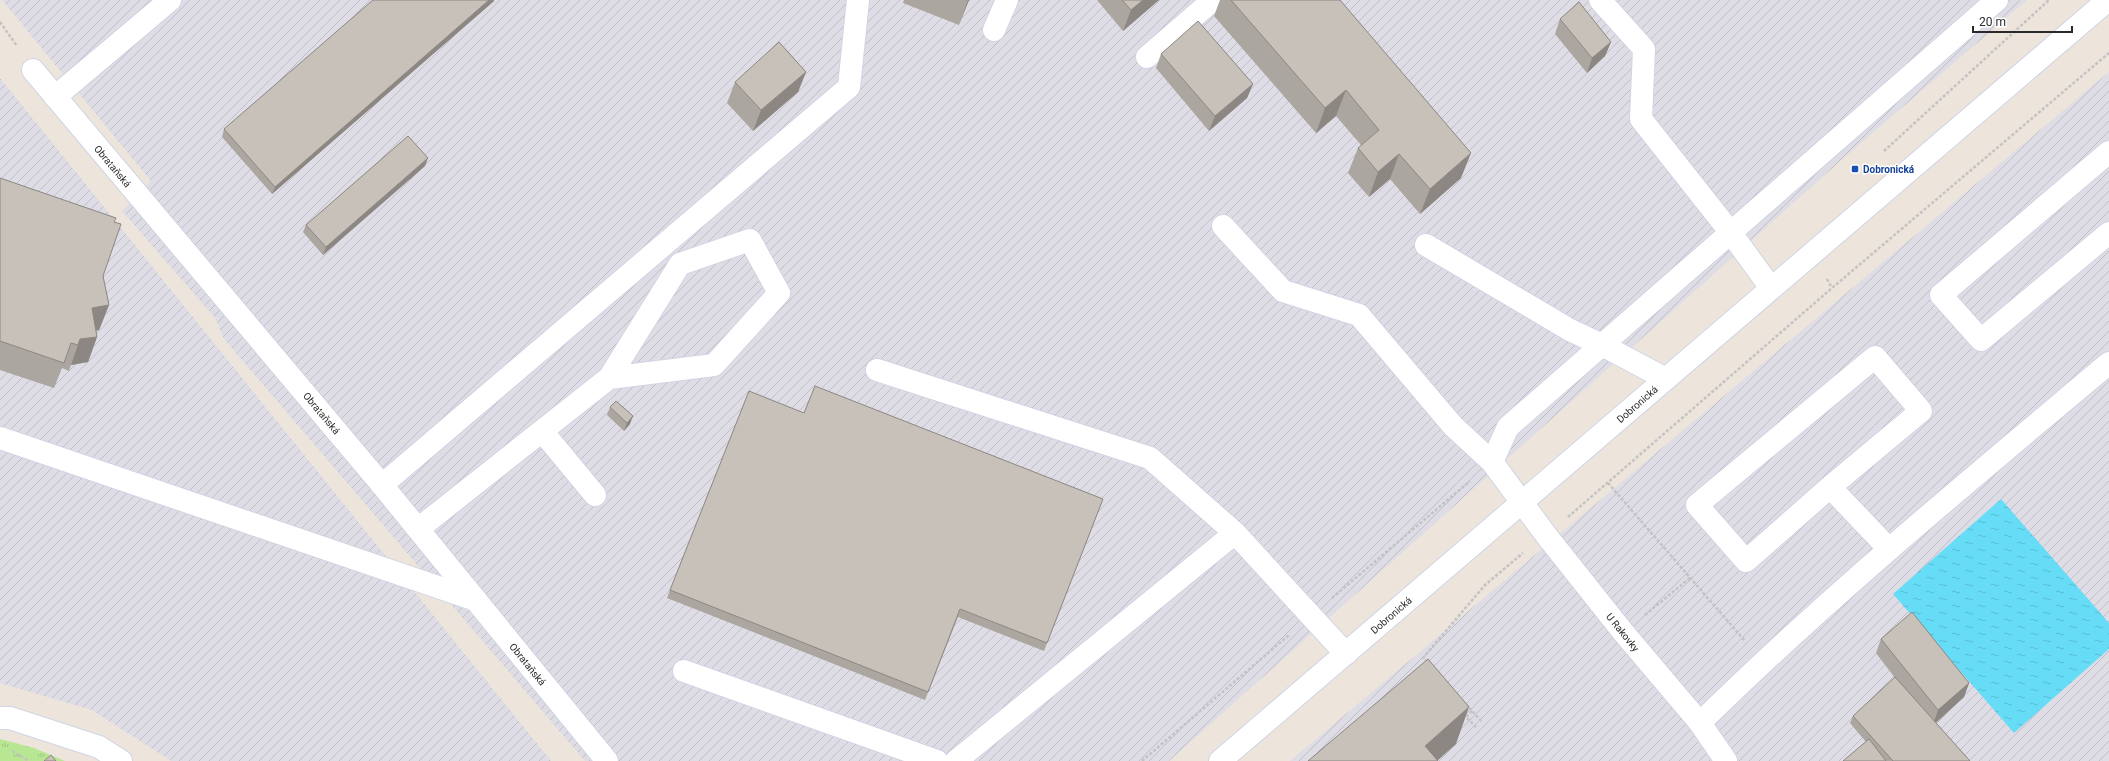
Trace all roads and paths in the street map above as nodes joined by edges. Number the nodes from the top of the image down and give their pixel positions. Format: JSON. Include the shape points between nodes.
{"nodes":[{"id":1,"x":170,"y":0,"type":"edge"},
{"id":2,"x":858,"y":0,"type":"edge"},
{"id":3,"x":1007,"y":0,"type":"edge"},
{"id":4,"x":1213,"y":0,"type":"edge"},
{"id":5,"x":1600,"y":0,"type":"edge"},
{"id":6,"x":1996,"y":0,"type":"edge"},
{"id":7,"x":2108,"y":0,"type":"edge"},
{"id":8,"x":994,"y":30,"type":"dead end"},
{"id":9,"x":2109,"y":53,"type":"edge"},
{"id":10,"x":1147,"y":57,"type":"dead end"},
{"id":11,"x":33,"y":70,"type":"dead end"},
{"id":12,"x":55,"y":97,"type":"junction"},
{"id":13,"x":2109,"y":152,"type":"edge"},
{"id":14,"x":1223,"y":226,"type":"dead end"},
{"id":15,"x":1731,"y":233,"type":"junction"},
{"id":16,"x":2109,"y":233,"type":"edge"},
{"id":17,"x":1426,"y":245,"type":"dead end"},
{"id":18,"x":1771,"y":288,"type":"junction"},
{"id":19,"x":1602,"y":345,"type":"junction"},
{"id":20,"x":2109,"y":363,"type":"edge"},
{"id":21,"x":877,"y":370,"type":"dead end"},
{"id":22,"x":609,"y":378,"type":"junction"},
{"id":23,"x":1666,"y":379,"type":"junction"},
{"id":24,"x":542,"y":431,"type":"junction"},
{"id":25,"x":0,"y":438,"type":"edge"},
{"id":26,"x":1492,"y":462,"type":"junction"},
{"id":27,"x":1608,"y":483,"type":"junction"},
{"id":28,"x":382,"y":485,"type":"junction"},
{"id":29,"x":1830,"y":487,"type":"junction"},
{"id":30,"x":595,"y":495,"type":"dead end"},
{"id":31,"x":1523,"y":502,"type":"junction"},
{"id":32,"x":418,"y":529,"type":"junction"},
{"id":33,"x":1235,"y":534,"type":"junction"},
{"id":34,"x":1546,"y":535,"type":"junction"},
{"id":35,"x":1889,"y":549,"type":"junction"},
{"id":36,"x":1690,"y":577,"type":"junction"},
{"id":37,"x":476,"y":600,"type":"junction"},
{"id":38,"x":1623,"y":632,"type":"junction"},
{"id":39,"x":1346,"y":654,"type":"junction"},
{"id":40,"x":1762,"y":661,"type":"junction"},
{"id":41,"x":1429,"y":664,"type":"edge"},
{"id":42,"x":684,"y":671,"type":"dead end"},
{"id":43,"x":1462,"y":699,"type":"edge"},
{"id":44,"x":1472,"y":711,"type":"junction"},
{"id":45,"x":0,"y":718,"type":"edge"},
{"id":46,"x":1482,"y":722,"type":"dead end"},
{"id":47,"x":1700,"y":723,"type":"junction"},
{"id":48,"x":1476,"y":727,"type":"dead end"},
{"id":49,"x":6,"y":747,"type":"dead end"},
{"id":50,"x":29,"y":761,"type":"edge"},
{"id":51,"x":122,"y":761,"type":"edge"},
{"id":52,"x":606,"y":761,"type":"edge"},
{"id":53,"x":937,"y":761,"type":"edge"},
{"id":54,"x":956,"y":761,"type":"edge"},
{"id":55,"x":1220,"y":761,"type":"edge"},
{"id":56,"x":1726,"y":761,"type":"edge"}],
"edges":[{"from":1,"to":12,"type":"street"},
{"from":2,"to":28,"type":"street","via":[[849,87]]},
{"from":3,"to":8,"type":"street"},
{"from":4,"to":10,"type":"street"},
{"from":5,"to":15,"type":"street","via":[[1644,49],[1641,119]]},
{"from":6,"to":15,"type":"street"},
{"from":7,"to":18,"type":"street","name":"Dobronická"},
{"from":9,"to":27,"type":"path","via":[[1832,288]]},
{"from":11,"to":12,"type":"street","name":"Obrataňská"},
{"from":12,"to":28,"type":"street","name":"Obrataňská"},
{"from":13,"to":16,"type":"street","via":[[1941,295],[1981,340]]},
{"from":14,"to":26,"type":"street","name":"U Rakovky","via":[[1283,291],[1359,315],[1453,426]]},
{"from":15,"to":18,"type":"street"},
{"from":15,"to":19,"type":"street"},
{"from":17,"to":19,"type":"street","via":[[1570,330]]},
{"from":18,"to":23,"type":"street","name":"Dobronická"},
{"from":19,"to":23,"type":"street"},
{"from":19,"to":26,"type":"street","via":[[1508,427]]},
{"from":20,"to":35,"type":"street"},
{"from":21,"to":33,"type":"street","via":[[1150,458]]},
{"from":22,"to":22,"type":"street","via":[[714,365],[779,292],[750,240],[680,264]]},
{"from":22,"to":24,"type":"street"},
{"from":23,"to":31,"type":"street","name":"Dobronická"},
{"from":24,"to":30,"type":"street"},
{"from":24,"to":32,"type":"street"},
{"from":25,"to":37,"type":"street"},
{"from":26,"to":31,"type":"street","name":"U Rakovky"},
{"from":27,"to":34,"type":"path"},
{"from":27,"to":36,"type":"path"},
{"from":28,"to":32,"type":"street","name":"Obrataňská"},
{"from":29,"to":29,"type":"street","via":[[1746,561],[1697,505],[1875,357],[1921,411]]},
{"from":29,"to":35,"type":"street"},
{"from":31,"to":34,"type":"street","name":"U Rakovky"},
{"from":31,"to":39,"type":"street","name":"Dobronická"},
{"from":32,"to":37,"type":"street","name":"Obrataňská"},
{"from":33,"to":39,"type":"street"},
{"from":33,"to":54,"type":"street"},
{"from":34,"to":38,"type":"street","name":"U Rakovky"},
{"from":34,"to":41,"type":"path","via":[[1485,585],[1423,658]]},
{"from":35,"to":40,"type":"street"},
{"from":36,"to":38,"type":"path"},
{"from":36,"to":40,"type":"path"},
{"from":37,"to":52,"type":"street","name":"Obrataňská"},
{"from":38,"to":47,"type":"street","name":"U Rakovky"},
{"from":39,"to":55,"type":"street","name":"Dobronická"},
{"from":40,"to":47,"type":"street"},
{"from":42,"to":53,"type":"street"},
{"from":43,"to":44,"type":"path"},
{"from":44,"to":46,"type":"path"},
{"from":44,"to":48,"type":"path","via":[[1466,717]]},
{"from":45,"to":51,"type":"street","via":[[10,718],[99,747]]},
{"from":47,"to":56,"type":"street","name":"U Rakovky"},
{"from":49,"to":50,"type":"path"}]}
